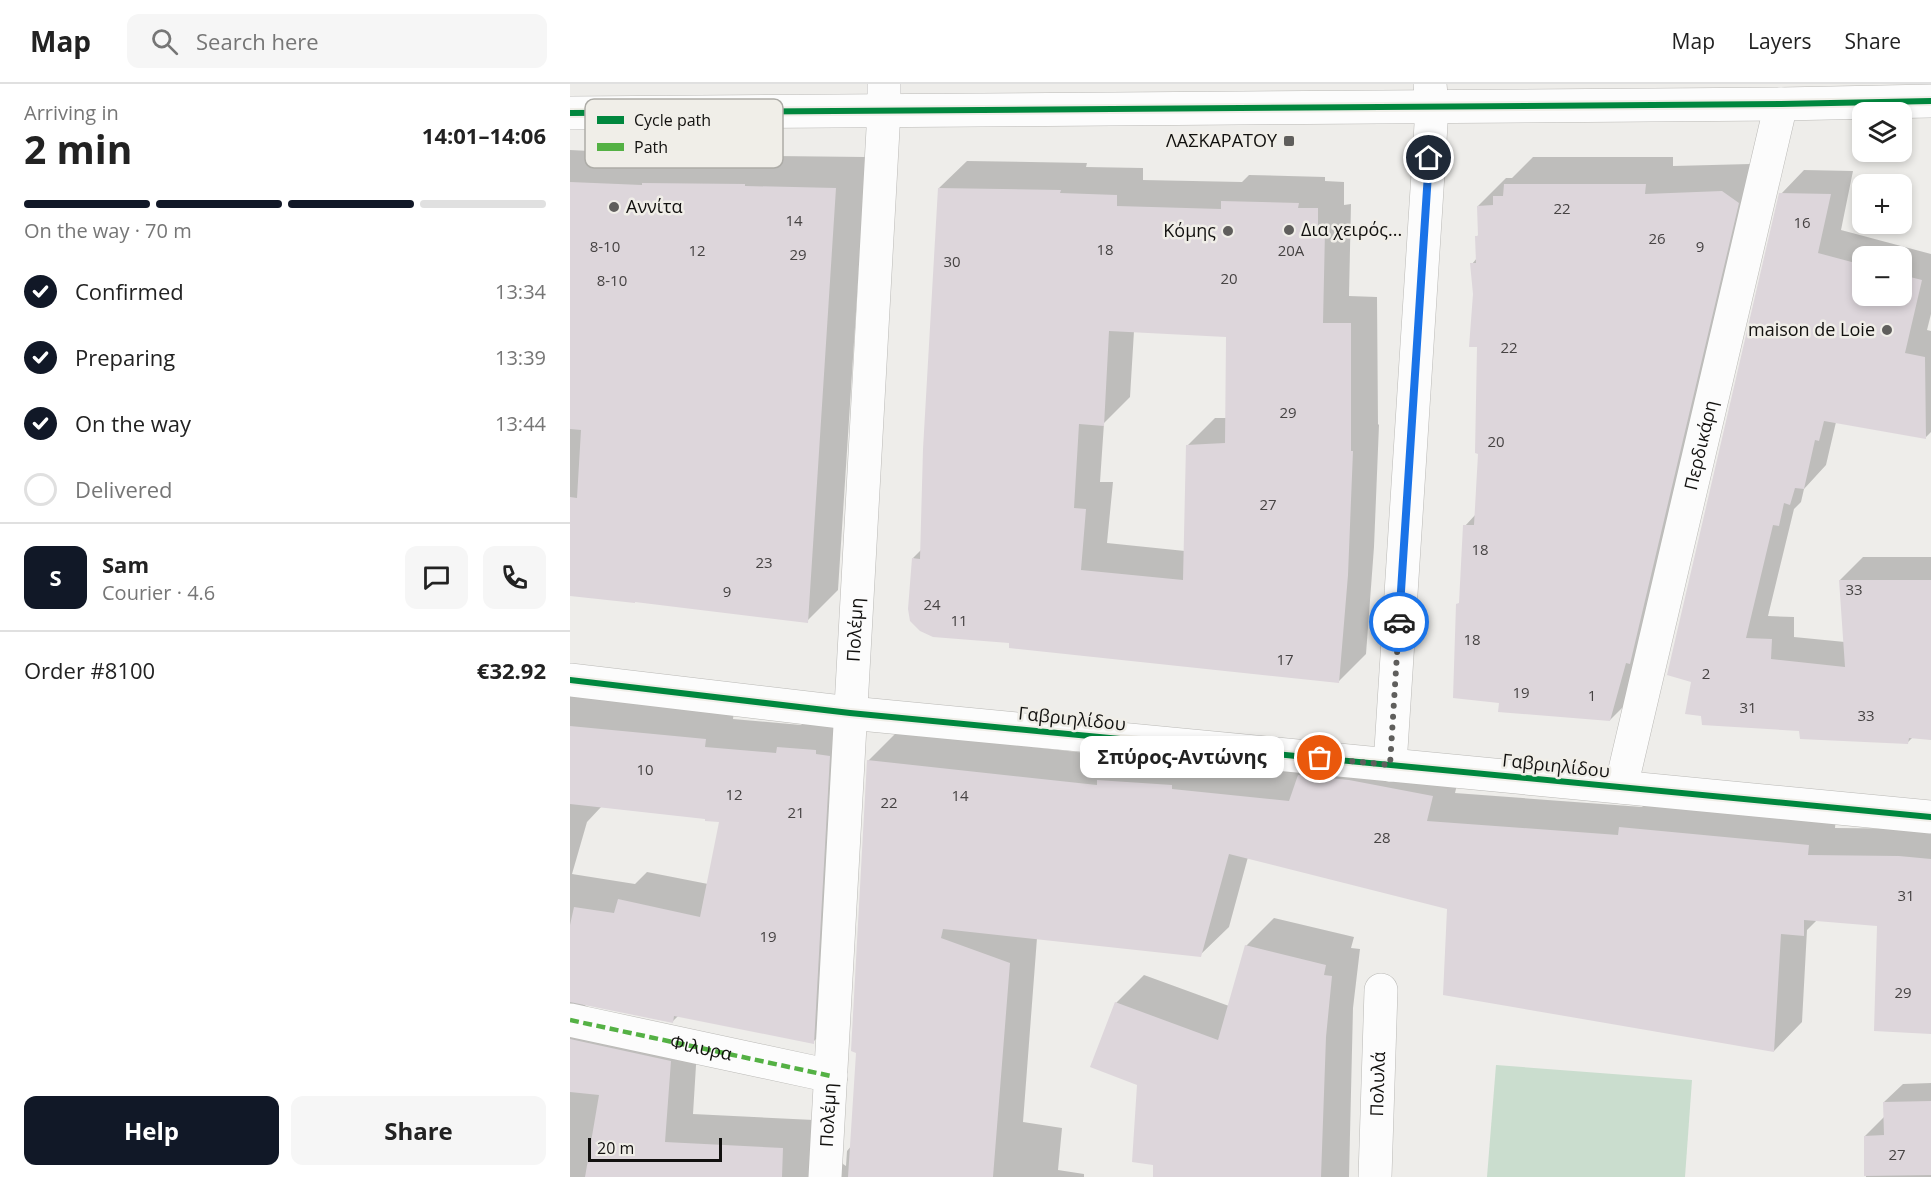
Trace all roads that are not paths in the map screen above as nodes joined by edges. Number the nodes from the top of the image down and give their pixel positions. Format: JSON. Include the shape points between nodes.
{"nodes":[{"id":1,"x":1431,"y":95,"type":"edge"},
{"id":2,"x":884,"y":97,"type":"edge"},
{"id":3,"x":1931,"y":101,"type":"edge"},
{"id":4,"x":783,"y":102,"type":"edge"},
{"id":5,"x":1781,"y":104,"type":"junction"},
{"id":6,"x":585,"y":112,"type":"edge"},
{"id":7,"x":570,"y":113,"type":"edge"},
{"id":8,"x":570,"y":680,"type":"edge"},
{"id":9,"x":850,"y":713,"type":"junction"},
{"id":10,"x":1390,"y":765,"type":"junction"},
{"id":11,"x":1621,"y":787,"type":"junction"},
{"id":12,"x":1931,"y":818,"type":"edge"},
{"id":13,"x":1381,"y":990,"type":"dead end"},
{"id":14,"x":570,"y":1020,"type":"edge"},
{"id":15,"x":831,"y":1076,"type":"junction"},
{"id":16,"x":825,"y":1177,"type":"edge"},
{"id":17,"x":1375,"y":1177,"type":"edge"}],
"edges":[{"from":1,"to":2,"type":"street"},
{"from":1,"to":5,"type":"street"},
{"from":1,"to":10,"type":"street"},
{"from":2,"to":4,"type":"street"},
{"from":2,"to":9,"type":"street","name":"Πολέμη"},
{"from":3,"to":5,"type":"street"},
{"from":5,"to":11,"type":"street","name":"Περδικάρη"},
{"from":6,"to":7,"type":"street"},
{"from":8,"to":9,"type":"street","name":"Γαβριηλίδου"},
{"from":9,"to":10,"type":"street","name":"Γαβριηλίδου"},
{"from":9,"to":15,"type":"street","name":"Πολέμη"},
{"from":10,"to":11,"type":"street","name":"Γαβριηλίδου"},
{"from":11,"to":12,"type":"street","name":"Γαβριηλίδου"},
{"from":13,"to":17,"type":"street","name":"Πολυλά"},
{"from":14,"to":15,"type":"street","name":"Φιλυρα"},
{"from":15,"to":16,"type":"street","name":"Πολέμη"}]}
